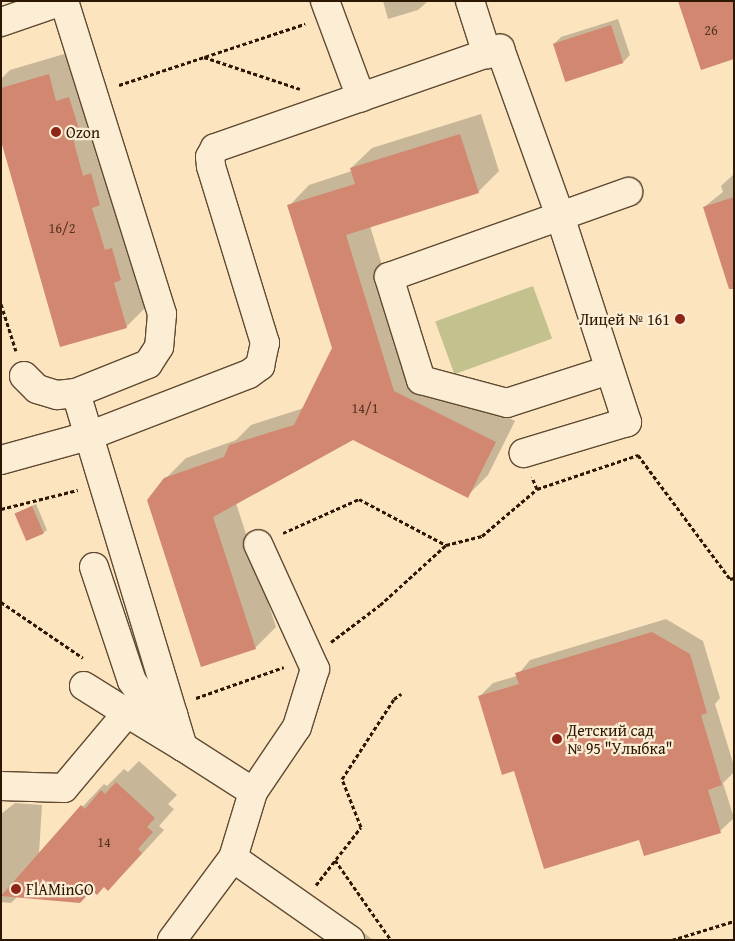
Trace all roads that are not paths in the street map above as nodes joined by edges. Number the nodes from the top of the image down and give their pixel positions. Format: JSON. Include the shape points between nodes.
{"nodes":[{"id":1,"x":63,"y":1,"type":"edge"},
{"id":2,"x":470,"y":1,"type":"edge"},
{"id":3,"x":328,"y":8,"type":"edge"},
{"id":4,"x":1,"y":22,"type":"edge"},
{"id":5,"x":487,"y":54,"type":"junction"},
{"id":6,"x":352,"y":101,"type":"junction"},
{"id":7,"x":628,"y":192,"type":"dead end"},
{"id":8,"x":560,"y":216,"type":"junction"},
{"id":9,"x":609,"y":370,"type":"junction"},
{"id":10,"x":24,"y":376,"type":"road end"},
{"id":11,"x":76,"y":393,"type":"junction"},
{"id":12,"x":91,"y":435,"type":"junction"},
{"id":13,"x":524,"y":453,"type":"road end"},
{"id":14,"x":1,"y":460,"type":"edge"},
{"id":15,"x":258,"y":544,"type":"road end"},
{"id":16,"x":94,"y":567,"type":"dead end"},
{"id":17,"x":84,"y":686,"type":"dead end"},
{"id":18,"x":127,"y":713,"type":"junction"},
{"id":19,"x":174,"y":715,"type":"junction"},
{"id":20,"x":183,"y":747,"type":"junction"},
{"id":21,"x":1,"y":786,"type":"edge"},
{"id":22,"x":253,"y":792,"type":"junction"},
{"id":23,"x":233,"y":858,"type":"junction"},
{"id":24,"x":172,"y":940,"type":"edge"},
{"id":25,"x":350,"y":940,"type":"edge"}],
"edges":[{"from":1,"to":4,"type":"lane"},
{"from":1,"to":11,"type":"lane","via":[[162,314],[159,346],[148,364]]},
{"from":2,"to":5,"type":"lane"},
{"from":3,"to":6,"type":"lane"},
{"from":5,"to":6,"type":"lane"},
{"from":5,"to":8,"type":"lane","via":[[500,49]]},
{"from":6,"to":12,"type":"lane","via":[[215,148],[210,157],[265,343],[260,366],[249,374]]},
{"from":7,"to":8,"type":"lane"},
{"from":8,"to":9,"type":"lane"},
{"from":8,"to":9,"type":"lane","via":[[389,277],[421,380],[507,403]]},
{"from":9,"to":13,"type":"lane","via":[[626,422]]},
{"from":10,"to":11,"type":"lane","via":[[37,389],[57,395]]},
{"from":11,"to":12,"type":"lane"},
{"from":12,"to":14,"type":"lane"},
{"from":12,"to":19,"type":"lane"},
{"from":15,"to":22,"type":"lane","via":[[316,669],[297,727]]},
{"from":16,"to":19,"type":"lane","via":[[132,681],[144,698]]},
{"from":17,"to":18,"type":"lane"},
{"from":18,"to":20,"type":"lane"},
{"from":18,"to":21,"type":"lane","via":[[64,788]]},
{"from":19,"to":20,"type":"lane"},
{"from":20,"to":22,"type":"lane"},
{"from":22,"to":23,"type":"lane"},
{"from":23,"to":24,"type":"lane"},
{"from":23,"to":25,"type":"lane","via":[[302,903]]}]}
